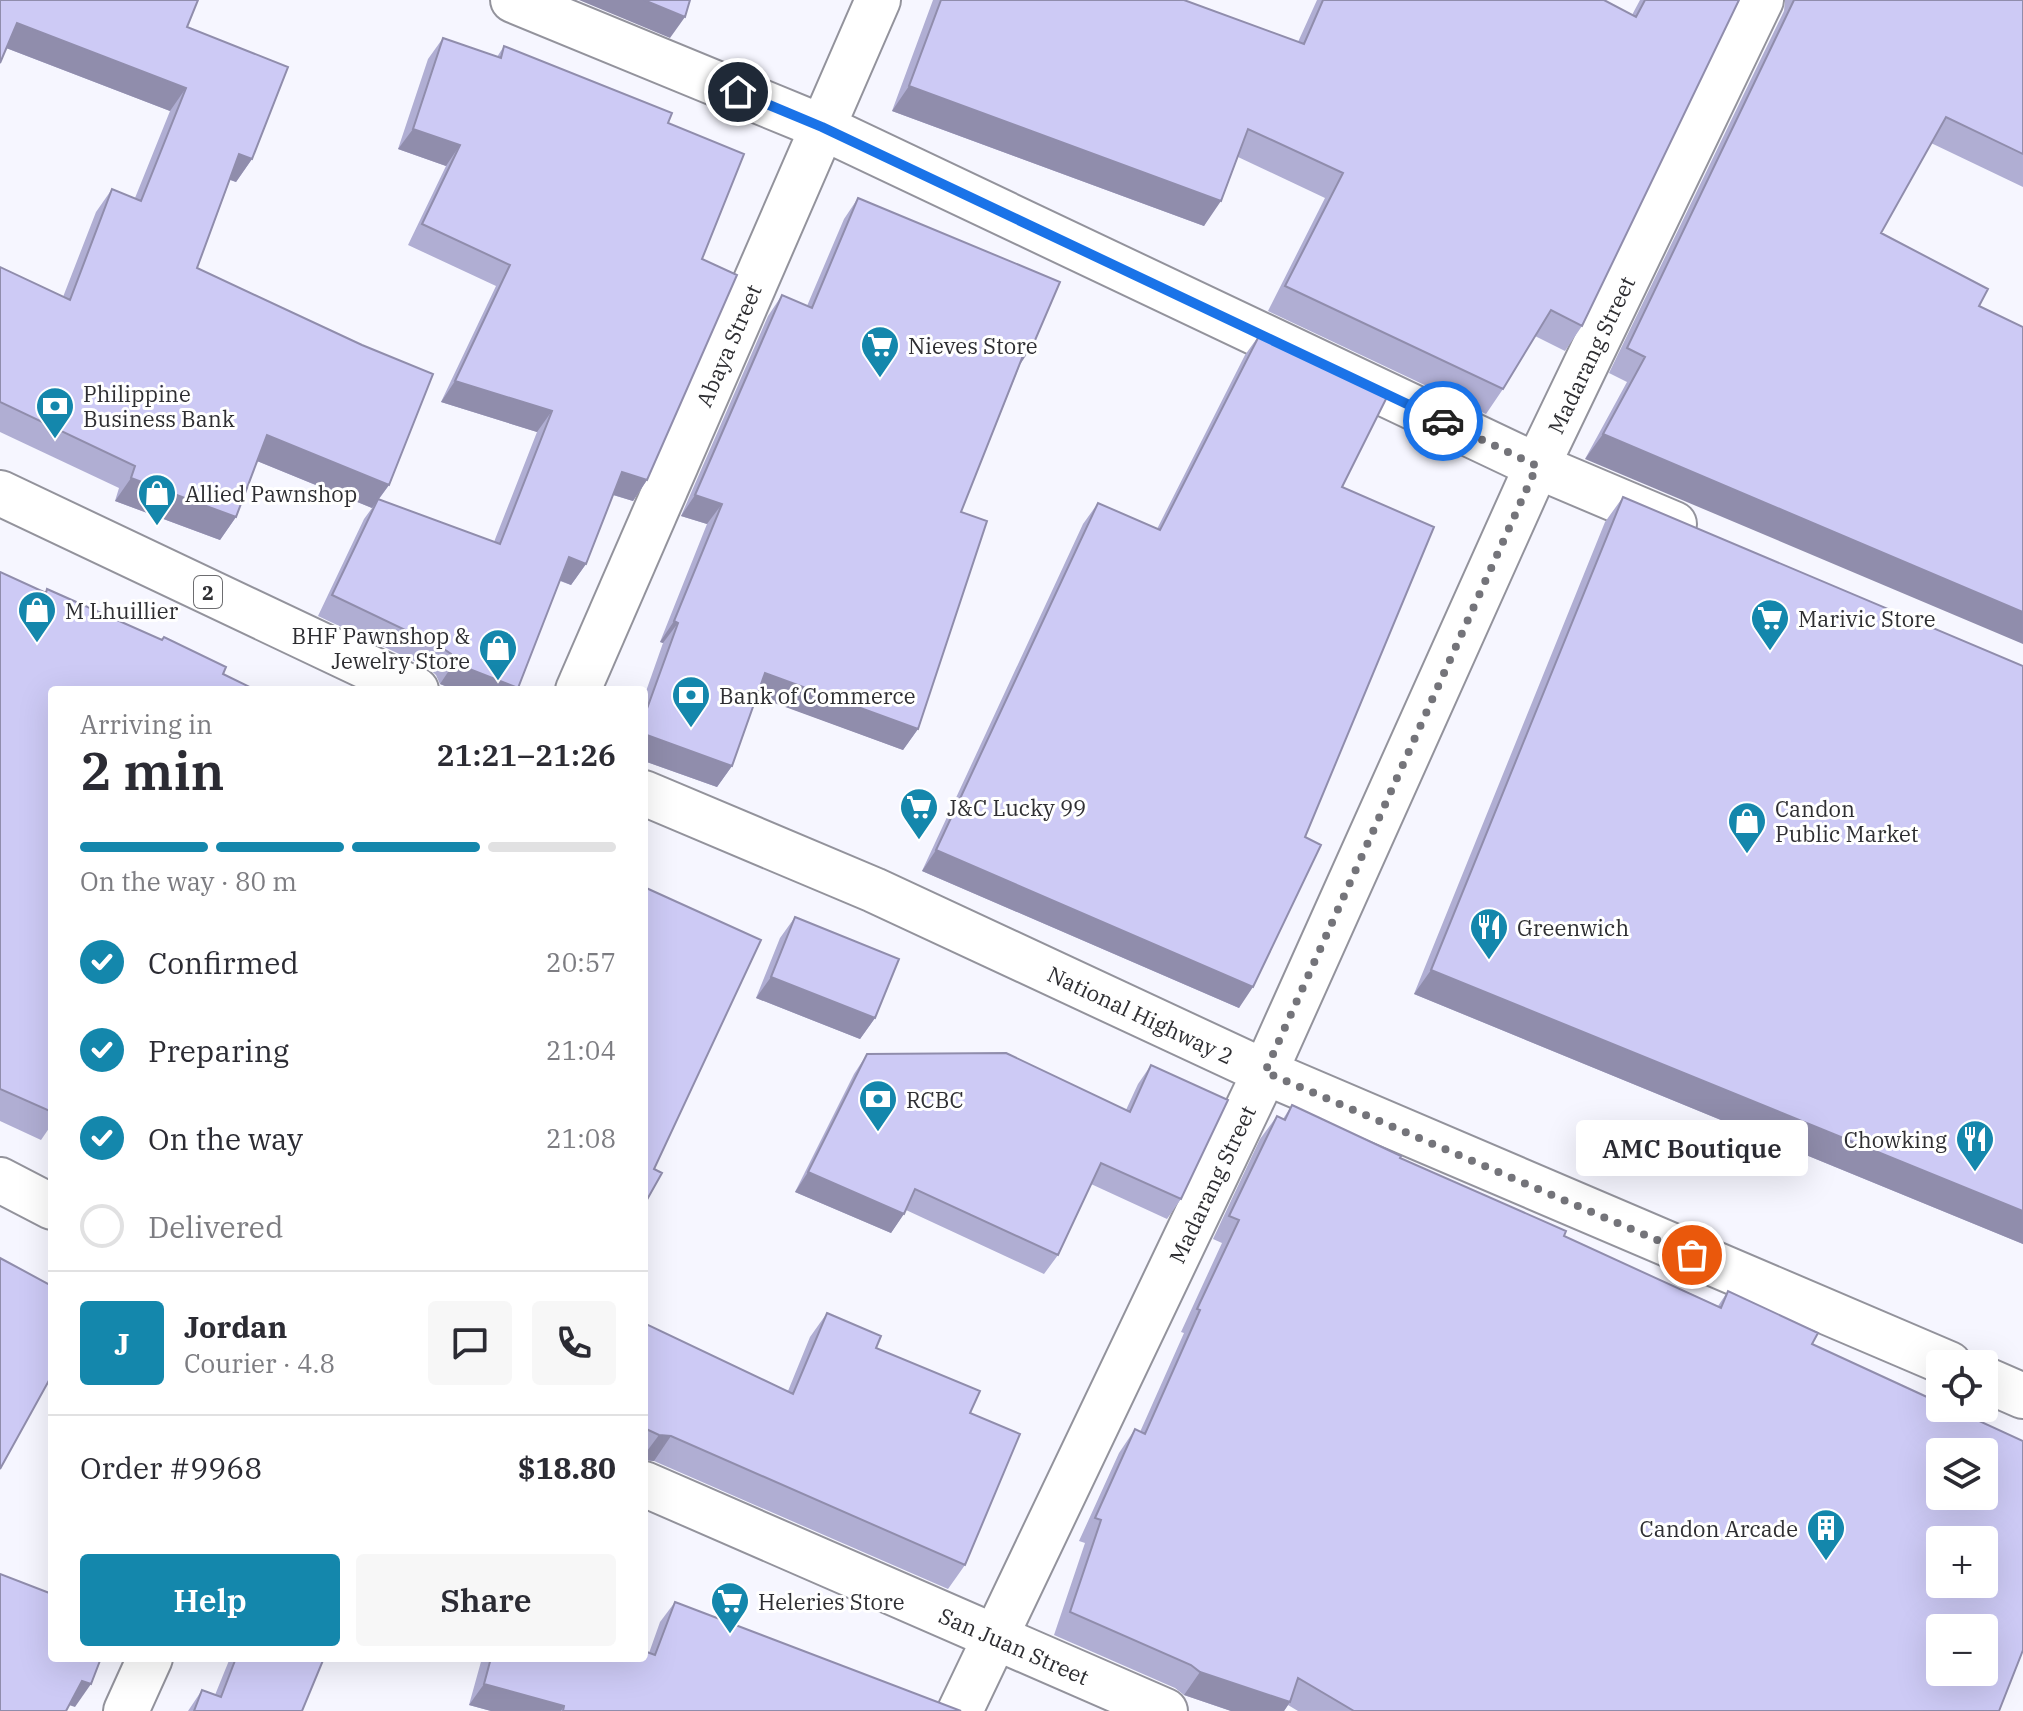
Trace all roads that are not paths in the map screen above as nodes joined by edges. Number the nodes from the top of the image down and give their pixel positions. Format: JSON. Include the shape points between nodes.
{"nodes":[{"id":1,"x":513,"y":0,"type":"edge"},
{"id":2,"x":878,"y":0,"type":"edge"},
{"id":3,"x":1761,"y":0,"type":"edge"},
{"id":4,"x":822,"y":127,"type":"junction"},
{"id":5,"x":1537,"y":466,"type":"junction"},
{"id":6,"x":0,"y":493,"type":"edge"},
{"id":7,"x":1714,"y":541,"type":"edge"},
{"id":8,"x":408,"y":686,"type":"edge"},
{"id":9,"x":580,"y":686,"type":"edge"},
{"id":10,"x":648,"y":795,"type":"edge"},
{"id":11,"x":1265,"y":1072,"type":"junction"},
{"id":12,"x":0,"y":1180,"type":"edge"},
{"id":13,"x":48,"y":1205,"type":"edge"},
{"id":14,"x":1926,"y":1354,"type":"edge"},
{"id":15,"x":1998,"y":1385,"type":"edge"},
{"id":16,"x":2023,"y":1396,"type":"edge"},
{"id":17,"x":648,"y":1486,"type":"edge"},
{"id":18,"x":995,"y":1637,"type":"junction"},
{"id":19,"x":148,"y":1662,"type":"edge"},
{"id":20,"x":126,"y":1711,"type":"edge"},
{"id":21,"x":960,"y":1711,"type":"edge"},
{"id":22,"x":1165,"y":1711,"type":"edge"}],
"edges":[{"from":1,"to":4,"type":"street"},
{"from":2,"to":4,"type":"street","name":"Abaya Street"},
{"from":3,"to":5,"type":"street","name":"Madarang Street"},
{"from":4,"to":5,"type":"street"},
{"from":4,"to":9,"type":"street","name":"Abaya Street"},
{"from":5,"to":7,"type":"street"},
{"from":5,"to":11,"type":"street","name":"Madarang Street"},
{"from":6,"to":8,"type":"street","number":"2"},
{"from":10,"to":11,"type":"street","name":"National Highway 2","via":[[874,890]]},
{"from":11,"to":14,"type":"street","name":"National Highway 2"},
{"from":11,"to":18,"type":"street","name":"Madarang Street"},
{"from":12,"to":13,"type":"street"},
{"from":15,"to":16,"type":"street"},
{"from":17,"to":18,"type":"street","name":"San Juan Street"},
{"from":18,"to":21,"type":"street","name":"Madarang Street"},
{"from":18,"to":22,"type":"street","name":"San Juan Street"},
{"from":19,"to":20,"type":"street"}]}
